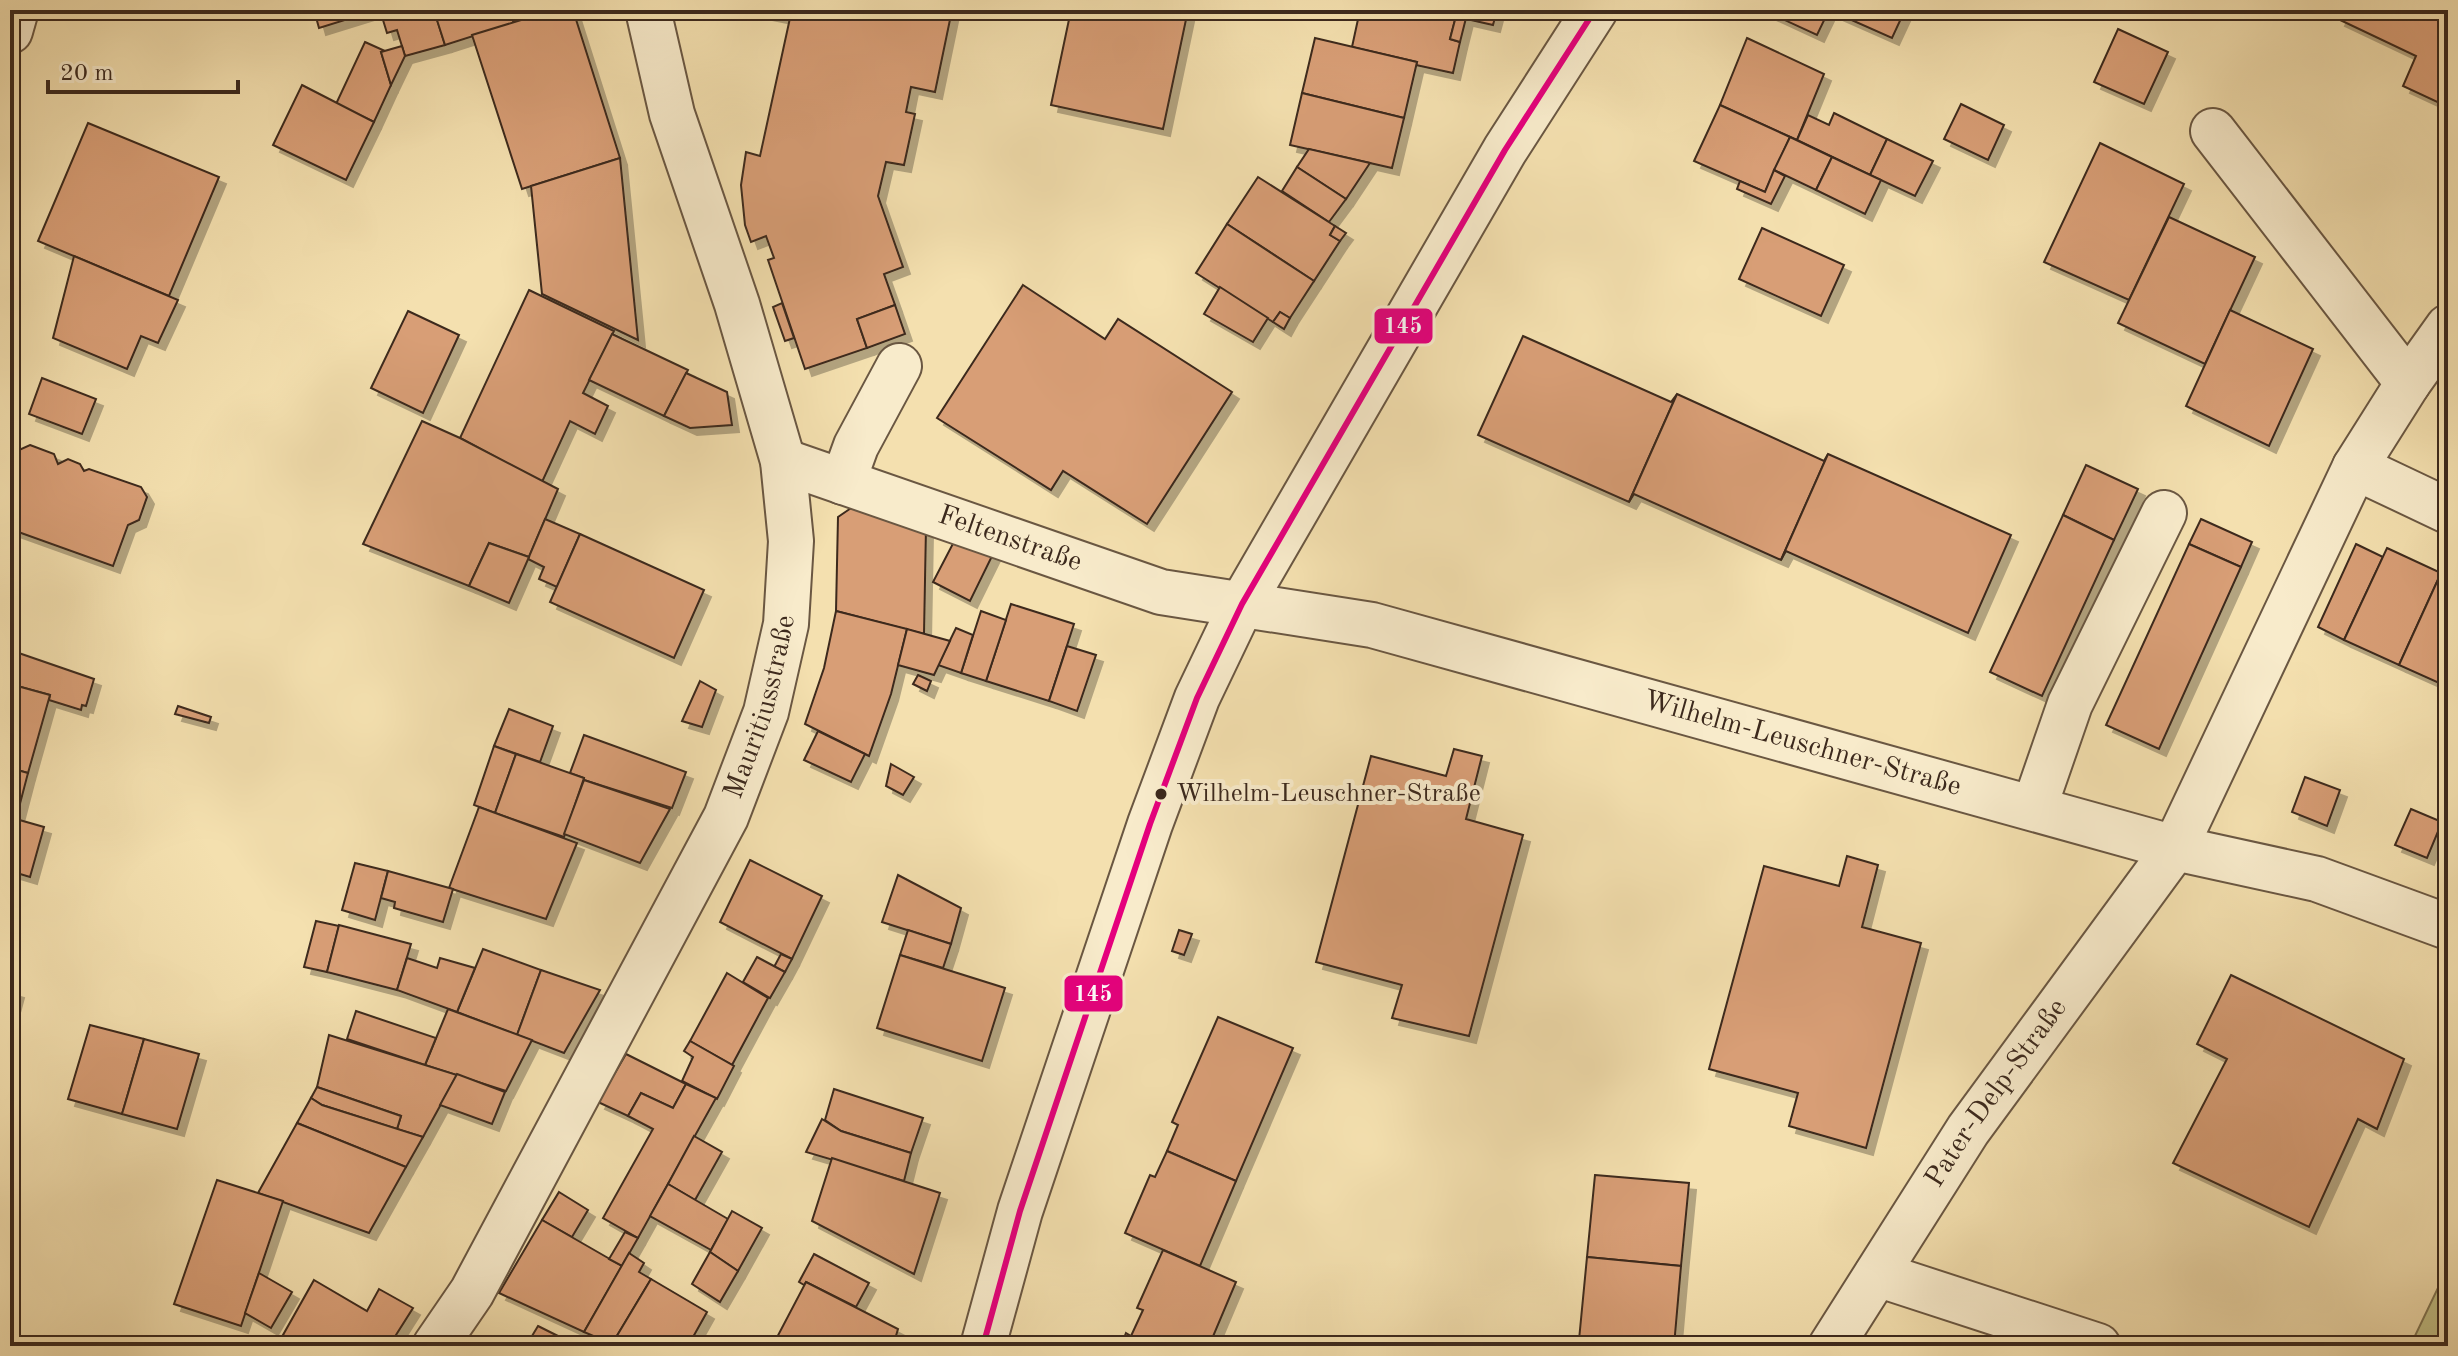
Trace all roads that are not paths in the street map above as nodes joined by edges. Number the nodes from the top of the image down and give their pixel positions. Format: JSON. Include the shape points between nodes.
{"nodes":[{"id":1,"x":16,"y":10,"type":"edge"},
{"id":2,"x":648,"y":10,"type":"edge"},
{"id":3,"x":1595,"y":10,"type":"edge"},
{"id":4,"x":10,"y":31,"type":"edge"},
{"id":5,"x":2213,"y":131,"type":"dead end"},
{"id":6,"x":2448,"y":327,"type":"edge"},
{"id":7,"x":899,"y":366,"type":"dead end"},
{"id":8,"x":2408,"y":383,"type":"junction"},
{"id":9,"x":783,"y":461,"type":"junction"},
{"id":10,"x":2355,"y":467,"type":"junction"},
{"id":11,"x":843,"y":482,"type":"junction"},
{"id":12,"x":2448,"y":511,"type":"edge"},
{"id":13,"x":2164,"y":513,"type":"dead end"},
{"id":14,"x":1242,"y":604,"type":"junction"},
{"id":15,"x":2034,"y":808,"type":"junction"},
{"id":16,"x":2175,"y":848,"type":"junction"},
{"id":17,"x":2448,"y":927,"type":"edge"},
{"id":18,"x":1877,"y":1274,"type":"junction"},
{"id":19,"x":435,"y":1346,"type":"edge"},
{"id":20,"x":983,"y":1346,"type":"edge"},
{"id":21,"x":1831,"y":1346,"type":"edge"},
{"id":22,"x":2098,"y":1346,"type":"edge"}],
"edges":[{"from":1,"to":4,"type":"street"},
{"from":2,"to":9,"type":"street","name":"Mauritiusstraße","via":[[672,114],[737,304]]},
{"from":3,"to":14,"type":"street","via":[[1505,150]]},
{"from":5,"to":8,"type":"street"},
{"from":6,"to":8,"type":"street"},
{"from":7,"to":11,"type":"street"},
{"from":8,"to":10,"type":"street"},
{"from":9,"to":11,"type":"street","name":"Feltenstraße"},
{"from":9,"to":19,"type":"street","name":"Mauritiusstraße","via":[[791,541],[786,624],[766,712],[726,817],[472,1292]]},
{"from":10,"to":12,"type":"street"},
{"from":10,"to":16,"type":"street"},
{"from":11,"to":14,"type":"street","name":"Feltenstraße","via":[[1161,592]]},
{"from":13,"to":15,"type":"street","via":[[2070,704]]},
{"from":14,"to":15,"type":"street","name":"Wilhelm-Leuschner-Straße","via":[[1372,625]]},
{"from":14,"to":20,"type":"street","via":[[1197,698],[1150,824],[1020,1211]]},
{"from":15,"to":16,"type":"street","name":"Wilhelm-Leuschner-Straße"},
{"from":16,"to":17,"type":"street","name":"Wilhelm-Leuschner-Straße","via":[[2317,879]]},
{"from":16,"to":18,"type":"street","name":"Pater-Delp-Straße","via":[[1968,1130]]},
{"from":18,"to":21,"type":"street","name":"Pater-Delp-Straße"},
{"from":18,"to":22,"type":"street"}]}
